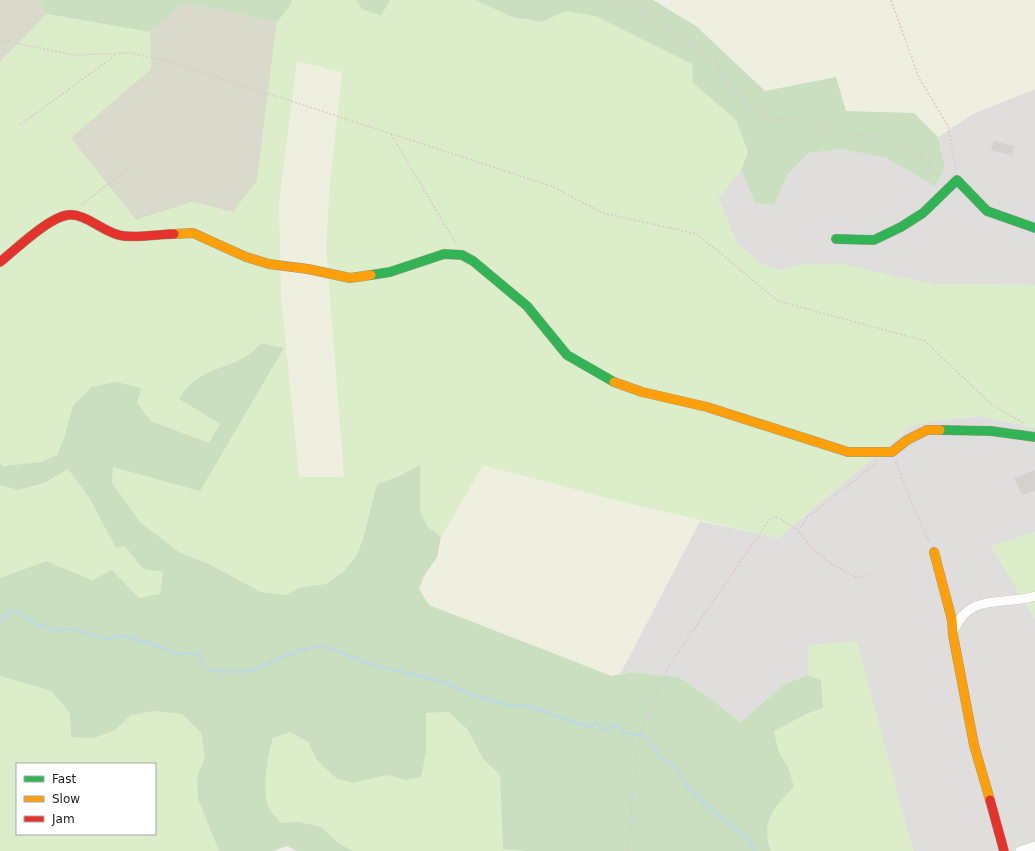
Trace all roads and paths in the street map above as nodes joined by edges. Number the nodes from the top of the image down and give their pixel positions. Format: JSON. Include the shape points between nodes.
{"nodes":[{"id":1,"x":623,"y":0,"type":"edge"},
{"id":2,"x":891,"y":0,"type":"edge"},
{"id":3,"x":0,"y":40,"type":"edge"},
{"id":4,"x":117,"y":53,"type":"junction"},
{"id":5,"x":20,"y":125,"type":"dead end"},
{"id":6,"x":391,"y":134,"type":"junction"},
{"id":7,"x":134,"y":164,"type":"dead end"},
{"id":8,"x":957,"y":180,"type":"junction"},
{"id":9,"x":80,"y":206,"type":"dead end"},
{"id":10,"x":1035,"y":228,"type":"edge"},
{"id":11,"x":836,"y":239,"type":"dead end"},
{"id":12,"x":462,"y":255,"type":"junction"},
{"id":13,"x":0,"y":262,"type":"edge"},
{"id":14,"x":1029,"y":426,"type":"dead end"},
{"id":15,"x":1035,"y":437,"type":"edge"},
{"id":16,"x":892,"y":452,"type":"junction"},
{"id":17,"x":880,"y":461,"type":"dead end"},
{"id":18,"x":797,"y":528,"type":"junction"},
{"id":19,"x":934,"y":552,"type":"joint"},
{"id":20,"x":868,"y":575,"type":"dead end"},
{"id":21,"x":1035,"y":596,"type":"edge"},
{"id":22,"x":953,"y":631,"type":"junction"},
{"id":23,"x":1035,"y":846,"type":"edge"},
{"id":24,"x":628,"y":851,"type":"edge"},
{"id":25,"x":1004,"y":851,"type":"edge"},
{"id":26,"x":1020,"y":851,"type":"edge"}],
"edges":[{"from":1,"to":8,"type":"path","via":[[715,59],[728,83],[747,104],[768,116],[839,133],[887,140],[917,154],[938,175]]},
{"from":2,"to":8,"type":"path","via":[[919,78],[948,126]]},
{"from":3,"to":4,"type":"path","via":[[74,55]]},
{"from":4,"to":5,"type":"path"},
{"from":4,"to":6,"type":"path","via":[[131,53],[172,62]]},
{"from":6,"to":12,"type":"path"},
{"from":6,"to":14,"type":"path","via":[[551,186],[603,213],[697,234],[778,301],[925,341],[991,404]]},
{"from":7,"to":9,"type":"path"},
{"from":8,"to":10,"type":"street","via":[[987,211]]},
{"from":8,"to":11,"type":"street","via":[[923,213],[901,227],[874,240]]},
{"from":12,"to":13,"type":"street","via":[[444,254],[390,272],[350,278],[246,258],[193,233],[121,236],[105,231],[85,218],[68,215],[46,225]]},
{"from":12,"to":16,"type":"street","via":[[473,261],[526,306],[567,355],[608,380],[642,392],[742,417],[848,452]]},
{"from":15,"to":16,"type":"street","via":[[991,431],[927,430],[906,440]]},
{"from":16,"to":19,"type":"path"},
{"from":17,"to":18,"type":"path","via":[[806,518],[802,527]]},
{"from":18,"to":20,"type":"path","via":[[804,540],[832,566],[857,578]]},
{"from":18,"to":24,"type":"path","via":[[774,517],[769,520],[670,664],[644,724],[639,742]]},
{"from":19,"to":22,"type":"street"},
{"from":21,"to":22,"type":"street","via":[[980,603],[959,618]]},
{"from":22,"to":25,"type":"street","via":[[974,745]]},
{"from":23,"to":26,"type":"street"}]}
